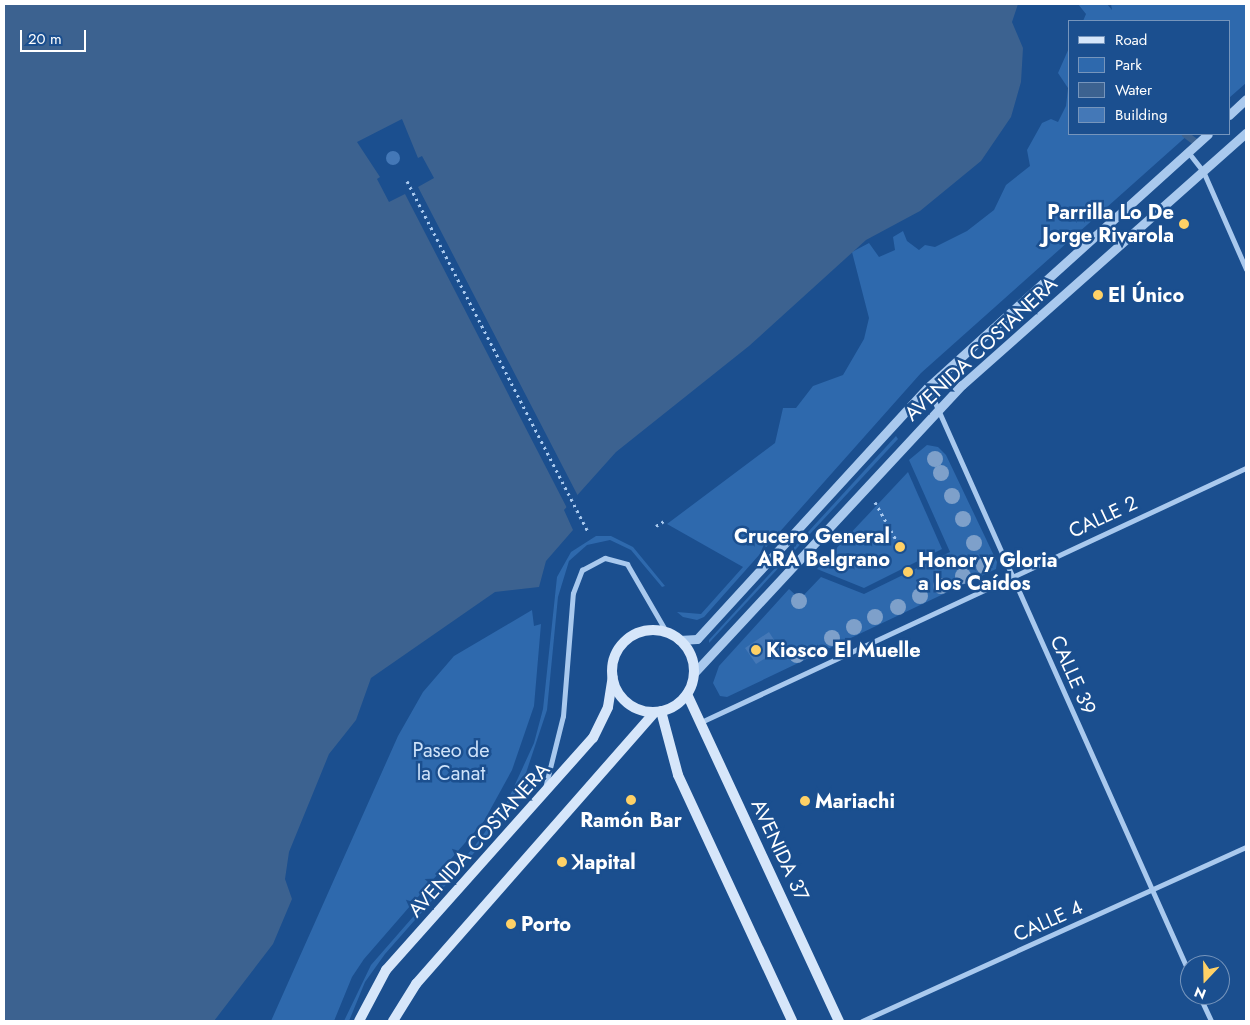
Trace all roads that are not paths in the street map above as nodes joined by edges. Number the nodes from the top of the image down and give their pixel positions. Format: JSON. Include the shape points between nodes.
{"nodes":[{"id":1,"x":1246,"y":99,"type":"edge"},
{"id":2,"x":1230,"y":114,"type":"edge"},
{"id":3,"x":1246,"y":132,"type":"edge"},
{"id":4,"x":1207,"y":135,"type":"edge"},
{"id":5,"x":1187,"y":152,"type":"junction"},
{"id":6,"x":1203,"y":171,"type":"junction"},
{"id":7,"x":1246,"y":270,"type":"edge"},
{"id":8,"x":928,"y":388,"type":"junction"},
{"id":9,"x":938,"y":409,"type":"junction"},
{"id":10,"x":1246,"y":468,"type":"edge"},
{"id":11,"x":1012,"y":576,"type":"junction"},
{"id":12,"x":667,"y":633,"type":"junction"},
{"id":13,"x":679,"y":640,"type":"junction"},
{"id":14,"x":694,"y":673,"type":"junction"},
{"id":15,"x":613,"y":677,"type":"junction"},
{"id":16,"x":687,"y":694,"type":"junction"},
{"id":17,"x":658,"y":712,"type":"junction"},
{"id":18,"x":701,"y":722,"type":"junction"},
{"id":19,"x":543,"y":795,"type":"junction"},
{"id":20,"x":1246,"y":847,"type":"edge"},
{"id":21,"x":1152,"y":890,"type":"junction"},
{"id":22,"x":1181,"y":955,"type":"edge"},
{"id":23,"x":1204,"y":1005,"type":"edge"},
{"id":24,"x":397,"y":1018,"type":"edge"},
{"id":25,"x":359,"y":1021,"type":"edge"},
{"id":26,"x":792,"y":1021,"type":"edge"},
{"id":27,"x":839,"y":1021,"type":"edge"},
{"id":28,"x":862,"y":1021,"type":"edge"},
{"id":29,"x":1211,"y":1021,"type":"edge"}],
"edges":[{"from":1,"to":2,"type":"street"},
{"from":3,"to":6,"type":"street","name":"AVENIDA COSTANERA"},
{"from":4,"to":5,"type":"street","name":"AVENIDA COSTANERA"},
{"from":5,"to":6,"type":"street"},
{"from":5,"to":8,"type":"street","name":"AVENIDA COSTANERA"},
{"from":6,"to":7,"type":"street"},
{"from":6,"to":9,"type":"street","name":"AVENIDA COSTANERA"},
{"from":8,"to":9,"type":"street","name":"CALLE 39"},
{"from":8,"to":13,"type":"street","name":"AVENIDA COSTANERA","via":[[697,639]]},
{"from":9,"to":11,"type":"street","name":"CALLE 39"},
{"from":9,"to":14,"type":"street","name":"AVENIDA COSTANERA"},
{"from":10,"to":11,"type":"street","name":"CALLE 2"},
{"from":11,"to":18,"type":"street","name":"CALLE 2"},
{"from":11,"to":21,"type":"street","name":"CALLE 39"},
{"from":12,"to":13,"type":"main road"},
{"from":12,"to":15,"type":"main road","via":[[646,632],[628,640],[616,656]]},
{"from":12,"to":19,"type":"street","via":[[627,564],[606,558],[582,570],[573,593],[563,716]]},
{"from":13,"to":14,"type":"main road","via":[[691,656]]},
{"from":14,"to":16,"type":"main road"},
{"from":15,"to":17,"type":"main road","via":[[625,701]]},
{"from":15,"to":19,"type":"main road","name":"AVENIDA COSTANERA","via":[[602,724]]},
{"from":16,"to":17,"type":"main road","via":[[679,703]]},
{"from":16,"to":18,"type":"main road","name":"AVENIDA 37"},
{"from":17,"to":24,"type":"main road","via":[[474,916]]},
{"from":17,"to":26,"type":"main road","via":[[678,775]]},
{"from":18,"to":27,"type":"main road","name":"AVENIDA 37"},
{"from":19,"to":25,"type":"main road","name":"AVENIDA COSTANERA","via":[[386,970]]},
{"from":20,"to":21,"type":"street","name":"CALLE 4"},
{"from":21,"to":22,"type":"street","name":"CALLE 39"},
{"from":21,"to":28,"type":"street","name":"CALLE 4"},
{"from":23,"to":29,"type":"street"}]}
